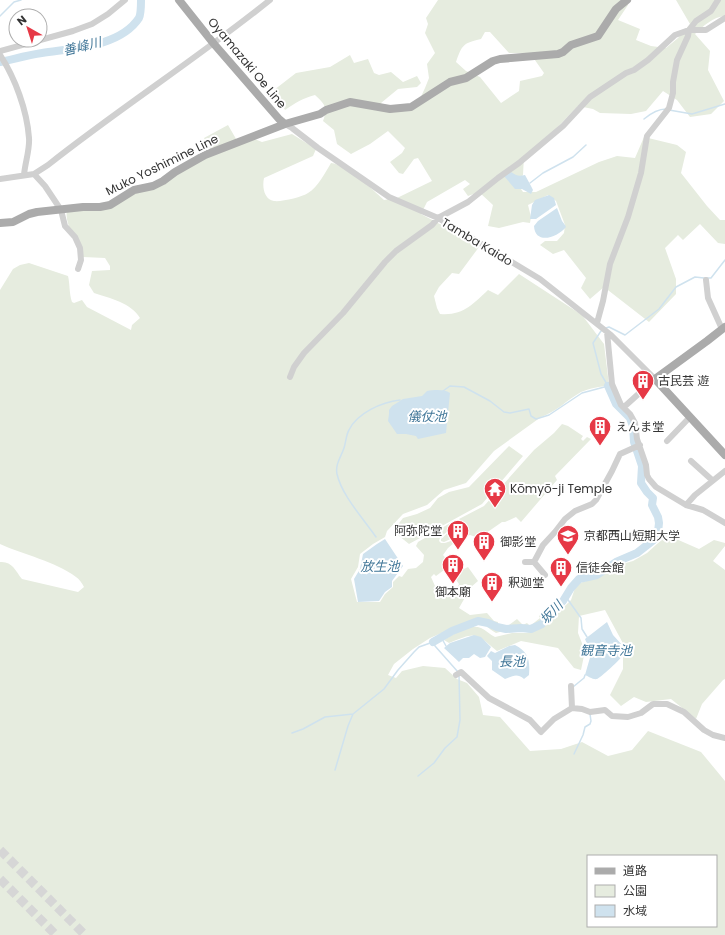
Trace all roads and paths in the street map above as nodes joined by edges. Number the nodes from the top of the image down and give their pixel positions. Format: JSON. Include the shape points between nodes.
{"nodes":[{"id":1,"x":125,"y":0,"type":"edge"},
{"id":2,"x":179,"y":0,"type":"edge"},
{"id":3,"x":270,"y":0,"type":"edge"},
{"id":4,"x":627,"y":0,"type":"edge"},
{"id":5,"x":718,"y":0,"type":"edge"},
{"id":6,"x":725,"y":18,"type":"edge"},
{"id":7,"x":689,"y":30,"type":"junction"},
{"id":8,"x":214,"y":44,"type":"junction"},
{"id":9,"x":0,"y":51,"type":"edge"},
{"id":10,"x":0,"y":55,"type":"edge"},
{"id":11,"x":285,"y":124,"type":"junction"},
{"id":12,"x":34,"y":174,"type":"junction"},
{"id":13,"x":24,"y":175,"type":"junction"},
{"id":14,"x":0,"y":179,"type":"edge"},
{"id":15,"x":61,"y":210,"type":"junction"},
{"id":16,"x":438,"y":218,"type":"junction"},
{"id":17,"x":0,"y":223,"type":"edge"},
{"id":18,"x":78,"y":269,"type":"dead end"},
{"id":19,"x":706,"y":280,"type":"dead end"},
{"id":20,"x":597,"y":324,"type":"junction"},
{"id":21,"x":724,"y":328,"type":"edge"},
{"id":22,"x":607,"y":332,"type":"junction"},
{"id":23,"x":290,"y":377,"type":"dead end"},
{"id":24,"x":655,"y":379,"type":"junction"},
{"id":25,"x":624,"y":407,"type":"junction"},
{"id":26,"x":690,"y":417,"type":"junction"},
{"id":27,"x":667,"y":440,"type":"dead end"},
{"id":28,"x":637,"y":446,"type":"junction"},
{"id":29,"x":725,"y":454,"type":"edge"},
{"id":30,"x":691,"y":461,"type":"dead end"},
{"id":31,"x":725,"y":471,"type":"edge"},
{"id":32,"x":712,"y":480,"type":"junction"},
{"id":33,"x":686,"y":505,"type":"junction"},
{"id":34,"x":725,"y":524,"type":"edge"},
{"id":35,"x":525,"y":562,"type":"dead end"},
{"id":36,"x":534,"y":562,"type":"junction"},
{"id":37,"x":545,"y":575,"type":"dead end"},
{"id":38,"x":456,"y":674,"type":"dead end"},
{"id":39,"x":571,"y":686,"type":"dead end"},
{"id":40,"x":574,"y":708,"type":"junction"},
{"id":41,"x":725,"y":738,"type":"edge"}],
"edges":[{"from":1,"to":9,"type":"street","via":[[92,24]]},
{"from":2,"to":8,"type":"main road","name":"Oyamazaki Oe Line"},
{"from":3,"to":8,"type":"street"},
{"from":4,"to":11,"type":"main road","name":"Oyamazaki Oe Line","via":[[616,9],[598,36],[571,45],[558,54],[493,61],[466,78],[450,82],[411,108],[390,108],[350,102]]},
{"from":5,"to":7,"type":"street","via":[[711,11],[696,21]]},
{"from":6,"to":7,"type":"street","via":[[706,30]]},
{"from":7,"to":16,"type":"street","via":[[675,35],[648,60],[590,97],[531,154],[468,202]]},
{"from":7,"to":20,"type":"street","via":[[677,60],[669,108],[647,136],[641,173],[610,264]]},
{"from":8,"to":11,"type":"main road","name":"Oyamazaki Oe Line"},
{"from":8,"to":12,"type":"street"},
{"from":10,"to":13,"type":"street","via":[[21,100],[29,138]]},
{"from":11,"to":15,"type":"main road","name":"Muko Yoshimine Line","via":[[205,155],[163,181],[134,190],[110,205]]},
{"from":11,"to":16,"type":"street","name":"Tamba Kaido","via":[[389,197]]},
{"from":12,"to":13,"type":"street"},
{"from":12,"to":15,"type":"street"},
{"from":13,"to":14,"type":"street"},
{"from":15,"to":17,"type":"main road","name":"Muko Yoshimine Line","via":[[37,212],[13,222]]},
{"from":15,"to":18,"type":"street","via":[[65,226],[75,237],[80,248],[81,260]]},
{"from":16,"to":20,"type":"street","name":"Tamba Kaido","via":[[540,279]]},
{"from":16,"to":23,"type":"street","via":[[396,251],[304,352]]},
{"from":19,"to":21,"type":"street","via":[[708,298]]},
{"from":20,"to":22,"type":"street","name":"Tamba Kaido"},
{"from":21,"to":24,"type":"main road"},
{"from":22,"to":24,"type":"street","name":"Tamba Kaido"},
{"from":22,"to":25,"type":"street","via":[[612,384]]},
{"from":24,"to":25,"type":"street"},
{"from":24,"to":26,"type":"main road"},
{"from":25,"to":28,"type":"street","via":[[635,423]]},
{"from":26,"to":27,"type":"street"},
{"from":26,"to":29,"type":"main road"},
{"from":28,"to":33,"type":"street","via":[[652,484]]},
{"from":28,"to":36,"type":"street","via":[[620,454],[596,500],[565,519],[543,545]]},
{"from":30,"to":32,"type":"street"},
{"from":31,"to":32,"type":"street"},
{"from":32,"to":33,"type":"street"},
{"from":33,"to":34,"type":"street","via":[[703,510]]},
{"from":35,"to":36,"type":"street"},
{"from":36,"to":37,"type":"street"},
{"from":38,"to":40,"type":"street","via":[[488,698],[530,720],[541,732],[557,716]]},
{"from":39,"to":40,"type":"street"},
{"from":40,"to":41,"type":"street","via":[[590,712],[605,710],[612,716],[628,717],[641,713],[653,704],[667,704],[684,712],[704,730]]}]}
